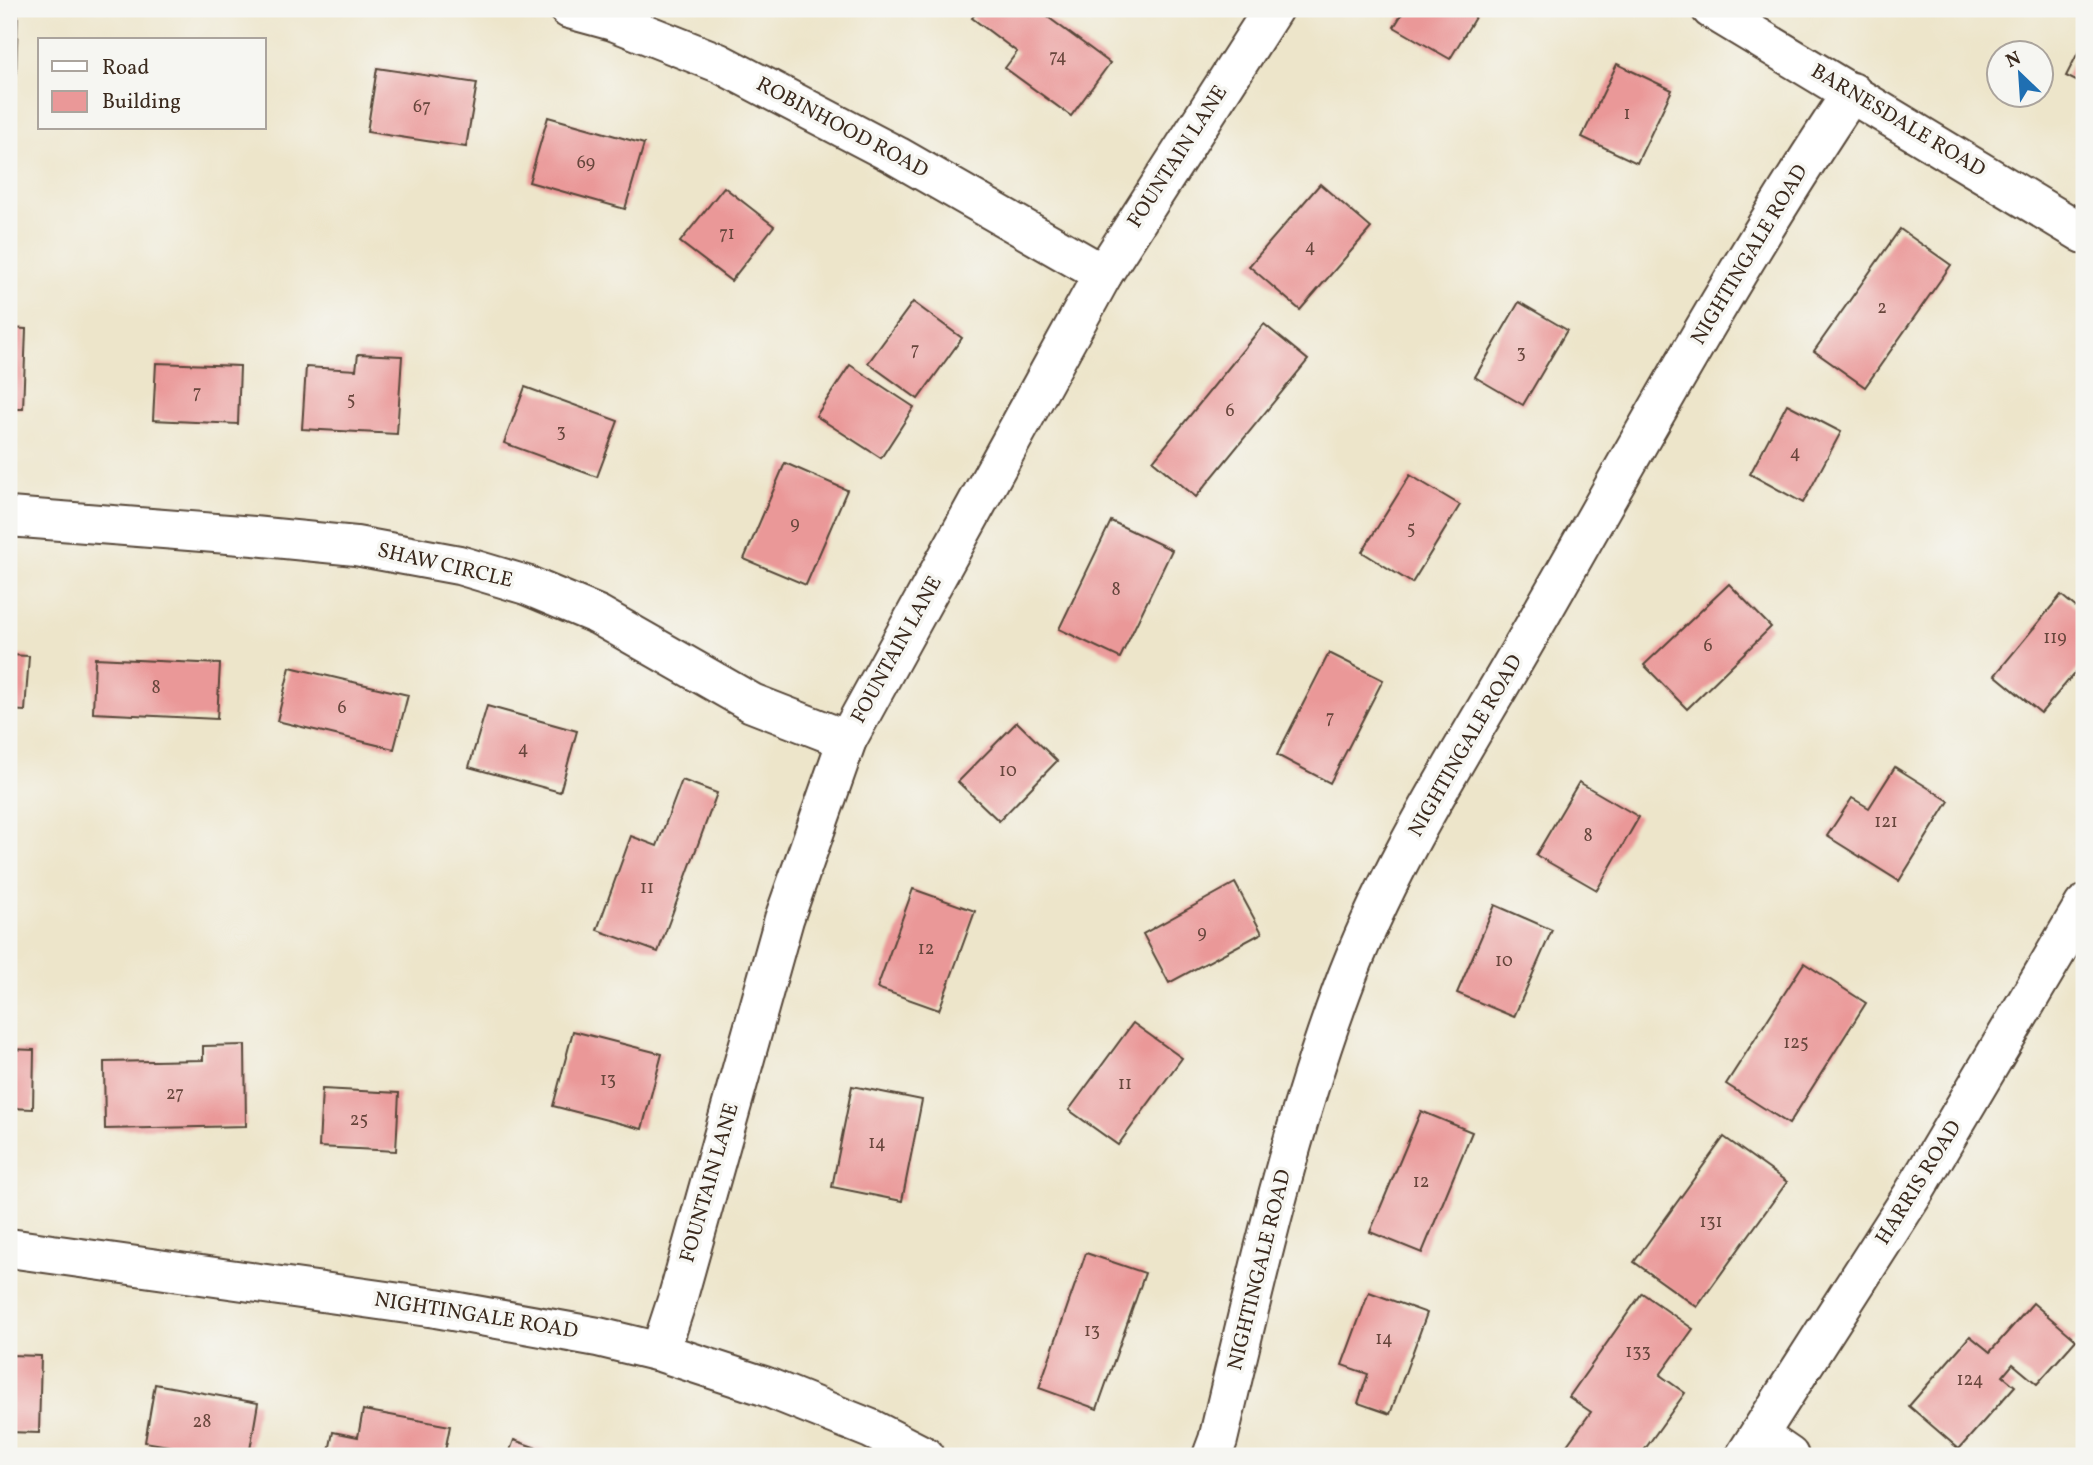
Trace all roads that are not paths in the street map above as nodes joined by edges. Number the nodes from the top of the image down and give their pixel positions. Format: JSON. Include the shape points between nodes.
{"nodes":[{"id":1,"x":569,"y":9,"type":"edge"},
{"id":2,"x":1273,"y":9,"type":"edge"},
{"id":3,"x":1711,"y":9,"type":"edge"},
{"id":4,"x":1852,"y":92,"type":"junction"},
{"id":5,"x":2084,"y":234,"type":"edge"},
{"id":6,"x":1103,"y":274,"type":"junction"},
{"id":7,"x":9,"y":517,"type":"edge"},
{"id":8,"x":847,"y":740,"type":"junction"},
{"id":9,"x":2084,"y":905,"type":"edge"},
{"id":10,"x":9,"y":1248,"type":"edge"},
{"id":11,"x":660,"y":1352,"type":"junction"},
{"id":12,"x":1764,"y":1449,"type":"edge"},
{"id":13,"x":924,"y":1456,"type":"edge"},
{"id":14,"x":1212,"y":1456,"type":"edge"}],
"edges":[{"from":1,"to":6,"type":"street","name":"ROBINHOOD ROAD","via":[[613,21],[719,63],[897,156]]},
{"from":2,"to":6,"type":"street","name":"FOUNTAIN LANE"},
{"from":3,"to":4,"type":"street","name":"BARNESDALE ROAD"},
{"from":4,"to":5,"type":"street","name":"BARNESDALE ROAD"},
{"from":4,"to":14,"type":"street","name":"NIGHTINGALE ROAD","via":[[1798,172],[1662,401],[1381,898],[1343,987],[1307,1091]]},
{"from":6,"to":8,"type":"street","name":"FOUNTAIN LANE"},
{"from":7,"to":8,"type":"street","name":"SHAW CIRCLE","via":[[356,546],[459,565],[526,585],[598,615],[752,703]]},
{"from":8,"to":11,"type":"street","name":"FOUNTAIN LANE","via":[[785,919]]},
{"from":9,"to":12,"type":"street","name":"HARRIS ROAD"},
{"from":10,"to":11,"type":"street","name":"NIGHTINGALE ROAD","via":[[436,1308]]},
{"from":11,"to":13,"type":"street","name":"NIGHTINGALE ROAD","via":[[819,1407]]}]}
